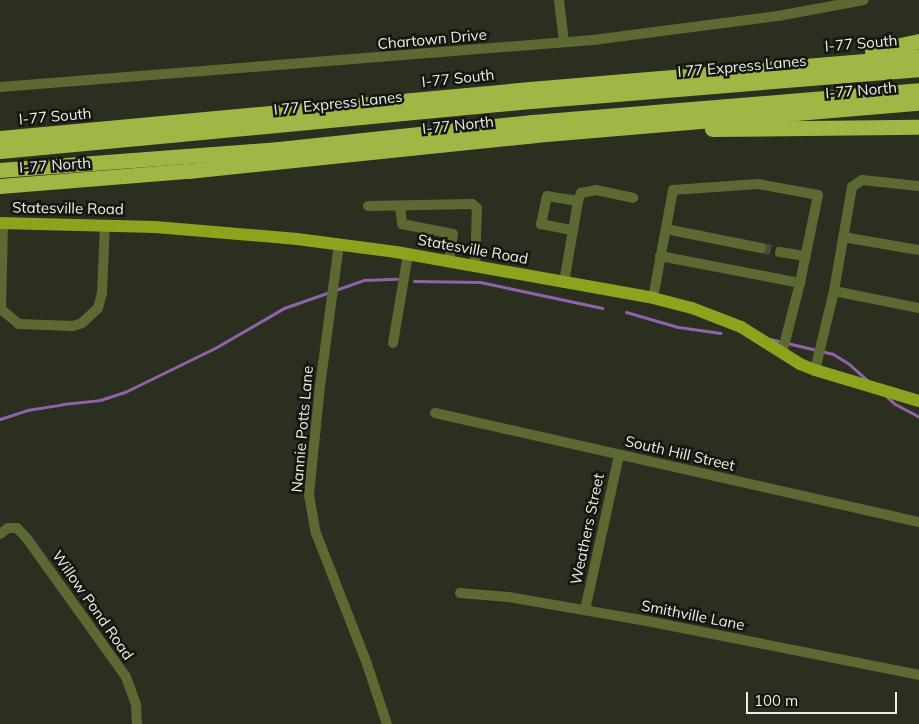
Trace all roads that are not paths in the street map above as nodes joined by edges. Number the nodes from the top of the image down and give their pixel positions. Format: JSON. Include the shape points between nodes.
{"nodes":[{"id":1,"x":559,"y":0,"type":"edge"},
{"id":2,"x":864,"y":0,"type":"edge"},
{"id":3,"x":919,"y":41,"type":"edge"},
{"id":4,"x":564,"y":42,"type":"junction"},
{"id":5,"x":919,"y":56,"type":"edge"},
{"id":6,"x":808,"y":65,"type":"junction"},
{"id":7,"x":919,"y":69,"type":"edge"},
{"id":8,"x":0,"y":88,"type":"edge"},
{"id":9,"x":919,"y":90,"type":"edge"},
{"id":10,"x":919,"y":103,"type":"edge"},
{"id":11,"x":919,"y":127,"type":"edge"},
{"id":12,"x":626,"y":128,"type":"junction"},
{"id":13,"x":0,"y":138,"type":"edge"},
{"id":14,"x":0,"y":151,"type":"edge"},
{"id":15,"x":0,"y":170,"type":"edge"},
{"id":16,"x":0,"y":186,"type":"edge"},
{"id":17,"x":919,"y":186,"type":"edge"},
{"id":18,"x":633,"y":198,"type":"dead end"},
{"id":19,"x":578,"y":201,"type":"junction"},
{"id":20,"x":368,"y":206,"type":"dead end"},
{"id":21,"x":400,"y":207,"type":"junction"},
{"id":22,"x":1,"y":223,"type":"edge"},
{"id":23,"x":105,"y":224,"type":"junction"},
{"id":24,"x":666,"y":229,"type":"junction"},
{"id":25,"x":573,"y":230,"type":"junction"},
{"id":26,"x":843,"y":237,"type":"junction"},
{"id":27,"x":339,"y":244,"type":"junction"},
{"id":28,"x":761,"y":248,"type":"tunnel mouth"},
{"id":29,"x":919,"y":250,"type":"edge"},
{"id":30,"x":780,"y":252,"type":"tunnel mouth"},
{"id":31,"x":408,"y":254,"type":"junction"},
{"id":32,"x":660,"y":256,"type":"junction"},
{"id":33,"x":806,"y":256,"type":"junction"},
{"id":34,"x":448,"y":261,"type":"junction"},
{"id":35,"x":475,"y":266,"type":"junction"},
{"id":36,"x":0,"y":279,"type":"edge"},
{"id":37,"x":564,"y":283,"type":"junction"},
{"id":38,"x":800,"y":283,"type":"junction"},
{"id":39,"x":834,"y":290,"type":"junction"},
{"id":40,"x":653,"y":298,"type":"junction"},
{"id":41,"x":919,"y":308,"type":"edge"},
{"id":42,"x":393,"y":343,"type":"dead end"},
{"id":43,"x":782,"y":353,"type":"junction"},
{"id":44,"x":815,"y":370,"type":"junction"},
{"id":45,"x":919,"y":401,"type":"edge"},
{"id":46,"x":435,"y":413,"type":"dead end"},
{"id":47,"x":619,"y":455,"type":"junction"},
{"id":48,"x":919,"y":522,"type":"edge"},
{"id":49,"x":0,"y":534,"type":"edge"},
{"id":50,"x":460,"y":593,"type":"dead end"},
{"id":51,"x":586,"y":610,"type":"junction"},
{"id":52,"x":919,"y":675,"type":"edge"},
{"id":53,"x":137,"y":724,"type":"edge"},
{"id":54,"x":387,"y":724,"type":"edge"}],
"edges":[{"from":1,"to":4,"type":"street"},
{"from":2,"to":4,"type":"street","name":"Chartown Drive","via":[[778,16]]},
{"from":3,"to":6,"type":"highway"},
{"from":4,"to":8,"type":"street","name":"Chartown Drive"},
{"from":5,"to":6,"type":"highway","name":"I-77 South"},
{"from":6,"to":13,"type":"highway","name":"I-77 South"},
{"from":7,"to":14,"type":"highway","name":"I 77 Express Lanes","via":[[531,101]]},
{"from":9,"to":15,"type":"highway","via":[[542,122],[279,149]]},
{"from":10,"to":12,"type":"highway","name":"I-77 North"},
{"from":11,"to":12,"type":"highway"},
{"from":12,"to":16,"type":"highway","name":"I-77 North","via":[[188,172]]},
{"from":17,"to":26,"type":"street","via":[[862,180],[852,187]]},
{"from":18,"to":19,"type":"street","via":[[596,190],[581,193]]},
{"from":19,"to":25,"type":"street"},
{"from":19,"to":25,"type":"street","via":[[547,196],[541,224]]},
{"from":20,"to":21,"type":"street"},
{"from":21,"to":34,"type":"street","via":[[402,224],[453,234]]},
{"from":21,"to":35,"type":"street","via":[[472,204],[477,208]]},
{"from":22,"to":23,"type":"main road","name":"Statesville Road"},
{"from":22,"to":36,"type":"street"},
{"from":23,"to":27,"type":"main road","name":"Statesville Road","via":[[213,230]]},
{"from":23,"to":36,"type":"street","via":[[102,293],[98,308],[82,323],[73,326],[19,324],[1,309]]},
{"from":24,"to":28,"type":"street"},
{"from":24,"to":32,"type":"street"},
{"from":24,"to":33,"type":"street","via":[[673,190],[758,184],[818,195]]},
{"from":25,"to":37,"type":"street"},
{"from":26,"to":29,"type":"street"},
{"from":26,"to":39,"type":"street"},
{"from":27,"to":31,"type":"main road","name":"Statesville Road"},
{"from":27,"to":54,"type":"street","name":"Nannie Potts Lane","via":[[309,495],[316,533]]},
{"from":30,"to":33,"type":"street"},
{"from":31,"to":34,"type":"main road","name":"Statesville Road"},
{"from":31,"to":42,"type":"street"},
{"from":32,"to":38,"type":"street"},
{"from":32,"to":40,"type":"street"},
{"from":33,"to":38,"type":"street"},
{"from":34,"to":35,"type":"main road","name":"Statesville Road"},
{"from":35,"to":37,"type":"main road","name":"Statesville Road"},
{"from":37,"to":40,"type":"main road","name":"Statesville Road"},
{"from":38,"to":43,"type":"street"},
{"from":39,"to":41,"type":"street"},
{"from":39,"to":44,"type":"street"},
{"from":40,"to":43,"type":"main road","name":"Statesville Road","via":[[692,308],[741,327]]},
{"from":43,"to":44,"type":"main road","name":"Statesville Road"},
{"from":44,"to":45,"type":"main road","name":"Statesville Road"},
{"from":46,"to":47,"type":"street","name":"South Hill Street"},
{"from":47,"to":48,"type":"street","name":"South Hill Street"},
{"from":47,"to":51,"type":"street","name":"Weathers Street"},
{"from":49,"to":53,"type":"street","name":"Willow Pond Road","via":[[8,528],[17,528],[28,540],[126,677],[136,705]]},
{"from":50,"to":51,"type":"street","name":"Smithville Lane","via":[[483,593]]},
{"from":51,"to":52,"type":"street","name":"Smithville Lane"}]}
